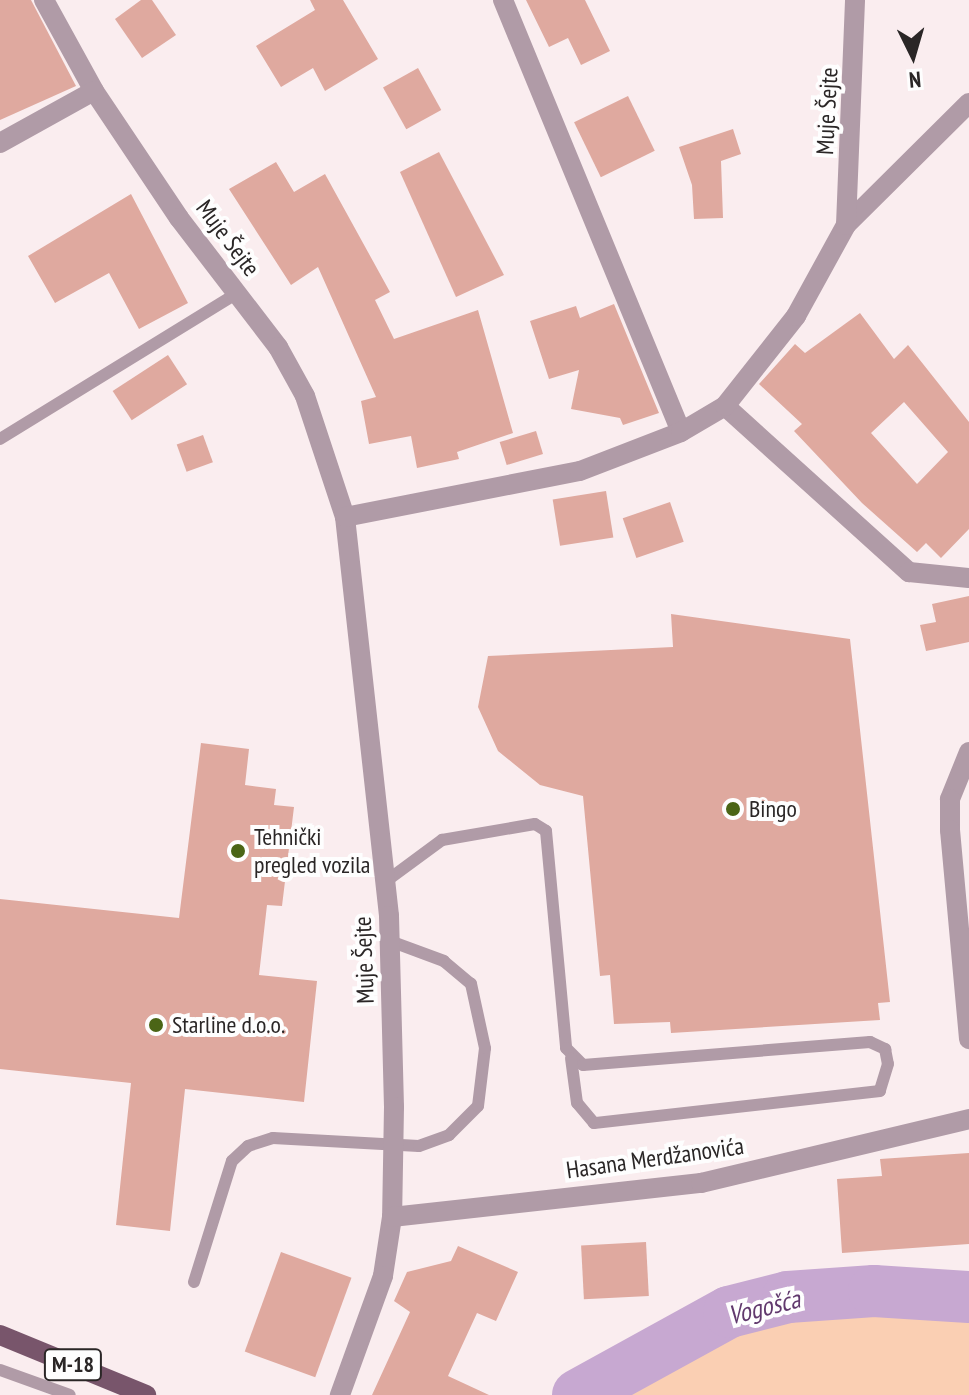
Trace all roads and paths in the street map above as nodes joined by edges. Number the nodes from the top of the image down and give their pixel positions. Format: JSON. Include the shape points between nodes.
{"nodes":[{"id":1,"x":44,"y":0,"type":"edge"},
{"id":2,"x":503,"y":0,"type":"edge"},
{"id":3,"x":855,"y":0,"type":"edge"},
{"id":4,"x":94,"y":91,"type":"junction"},
{"id":5,"x":969,"y":103,"type":"edge"},
{"id":6,"x":0,"y":143,"type":"edge"},
{"id":7,"x":846,"y":225,"type":"junction"},
{"id":8,"x":237,"y":293,"type":"junction"},
{"id":9,"x":725,"y":406,"type":"junction"},
{"id":10,"x":681,"y":432,"type":"junction"},
{"id":11,"x":0,"y":439,"type":"edge"},
{"id":12,"x":345,"y":517,"type":"junction"},
{"id":13,"x":969,"y":578,"type":"edge"},
{"id":14,"x":969,"y":752,"type":"edge"},
{"id":15,"x":385,"y":882,"type":"junction"},
{"id":16,"x":390,"y":941,"type":"junction"},
{"id":17,"x":969,"y":1039,"type":"edge"},
{"id":18,"x":571,"y":1058,"type":"junction"},
{"id":19,"x":969,"y":1119,"type":"edge"},
{"id":20,"x":393,"y":1148,"type":"junction"},
{"id":21,"x":392,"y":1217,"type":"junction"},
{"id":22,"x":194,"y":1282,"type":"dead end"},
{"id":23,"x":0,"y":1335,"type":"edge"},
{"id":24,"x":0,"y":1370,"type":"edge"},
{"id":25,"x":70,"y":1395,"type":"edge"},
{"id":26,"x":146,"y":1395,"type":"edge"},
{"id":27,"x":340,"y":1395,"type":"edge"}],
"edges":[{"from":1,"to":4,"type":"street","name":"Muje Šejte"},
{"from":2,"to":10,"type":"street"},
{"from":3,"to":7,"type":"street","name":"Muje Šejte"},
{"from":4,"to":6,"type":"street"},
{"from":4,"to":8,"type":"street","name":"Muje Šejte"},
{"from":5,"to":7,"type":"street","name":"Muje Šejte"},
{"from":7,"to":9,"type":"street","name":"Muje Šejte","via":[[796,316]]},
{"from":8,"to":11,"type":"lane"},
{"from":8,"to":12,"type":"street","name":"Muje Šejte","via":[[305,396]]},
{"from":9,"to":10,"type":"street","name":"Muje Šejte"},
{"from":9,"to":13,"type":"street","via":[[909,572]]},
{"from":10,"to":12,"type":"street","name":"Muje Šejte","via":[[580,471]]},
{"from":12,"to":15,"type":"street","name":"Muje Šejte"},
{"from":14,"to":17,"type":"street","via":[[958,769],[950,815]]},
{"from":15,"to":16,"type":"street","name":"Muje Šejte"},
{"from":15,"to":18,"type":"lane","via":[[442,840],[535,824],[546,831]]},
{"from":16,"to":20,"type":"street","name":"Muje Šejte"},
{"from":16,"to":20,"type":"lane","via":[[444,961],[465,977],[481,1009],[485,1048],[483,1095],[465,1123],[435,1142]]},
{"from":18,"to":18,"type":"lane","via":[[609,1067],[870,1042],[885,1049],[888,1064],[880,1091],[594,1123],[577,1103]]},
{"from":19,"to":21,"type":"street","name":"Hasana Merdžanovića","via":[[701,1183]]},
{"from":20,"to":21,"type":"street","name":"Muje Šejte"},
{"from":20,"to":22,"type":"lane","via":[[273,1138],[248,1146],[232,1161]]},
{"from":21,"to":27,"type":"street","name":"Muje Šejte","via":[[383,1276]]},
{"from":23,"to":26,"type":"main road","number":"M-18"},
{"from":24,"to":25,"type":"lane"}]}
